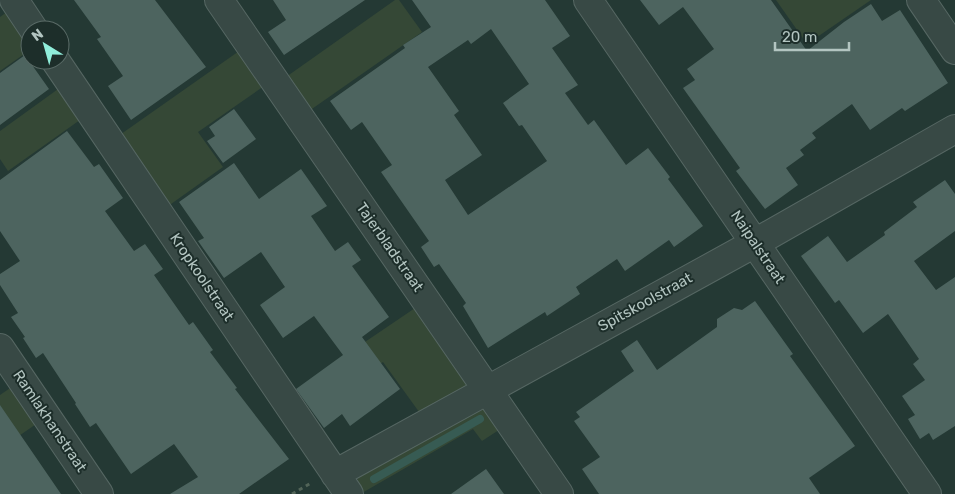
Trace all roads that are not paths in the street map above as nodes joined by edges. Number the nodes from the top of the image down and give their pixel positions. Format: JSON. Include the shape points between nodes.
{"nodes":[{"id":1,"x":14,"y":0,"type":"edge"},
{"id":2,"x":219,"y":0,"type":"edge"},
{"id":3,"x":588,"y":0,"type":"edge"},
{"id":4,"x":921,"y":0,"type":"edge"},
{"id":5,"x":27,"y":20,"type":"edge"},
{"id":6,"x":955,"y":50,"type":"edge"},
{"id":7,"x":62,"y":70,"type":"edge"},
{"id":8,"x":955,"y":130,"type":"edge"},
{"id":9,"x":755,"y":242,"type":"junction"},
{"id":10,"x":0,"y":348,"type":"edge"},
{"id":11,"x":488,"y":389,"type":"junction"},
{"id":12,"x":342,"y":484,"type":"edge"},
{"id":13,"x":100,"y":494,"type":"edge"},
{"id":14,"x":559,"y":494,"type":"edge"},
{"id":15,"x":927,"y":494,"type":"edge"}],
"edges":[{"from":1,"to":5,"type":"street"},
{"from":2,"to":11,"type":"street","name":"Tajerbladstraat"},
{"from":3,"to":9,"type":"street","name":"Naipalstraat"},
{"from":4,"to":6,"type":"street"},
{"from":7,"to":12,"type":"street","name":"Kropkoolstraat"},
{"from":8,"to":9,"type":"street","name":"Spitskoolstraat"},
{"from":9,"to":11,"type":"street","name":"Spitskoolstraat"},
{"from":9,"to":15,"type":"street","name":"Naipalstraat"},
{"from":10,"to":13,"type":"street","name":"Ramlakhanstraat"},
{"from":11,"to":12,"type":"street","name":"Spitskoolstraat"},
{"from":11,"to":14,"type":"street","name":"Tajerbladstraat"}]}
